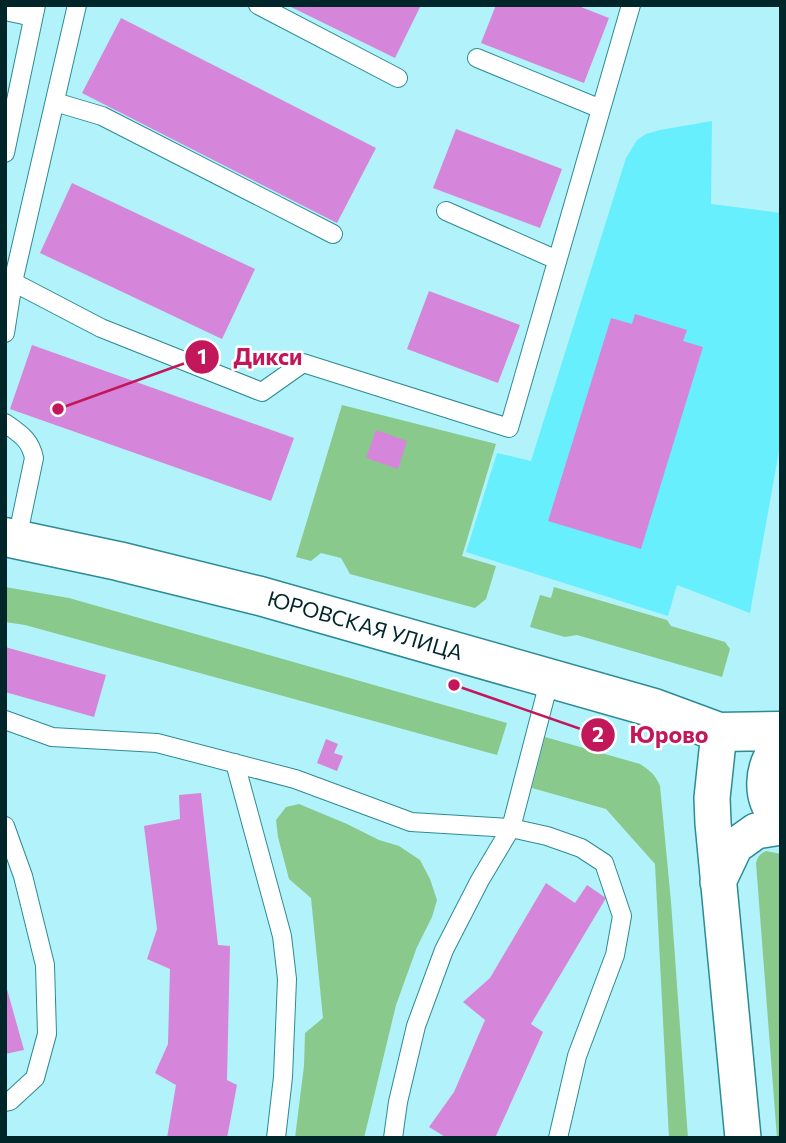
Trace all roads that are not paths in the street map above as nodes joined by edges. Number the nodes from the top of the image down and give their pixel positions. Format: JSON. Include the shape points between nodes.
{"nodes":[{"id":1,"x":77,"y":5,"type":"edge"},
{"id":2,"x":258,"y":5,"type":"edge"},
{"id":3,"x":631,"y":5,"type":"edge"},
{"id":4,"x":5,"y":11,"type":"edge"},
{"id":5,"x":34,"y":11,"type":"edge"},
{"id":6,"x":477,"y":58,"type":"dead end"},
{"id":7,"x":398,"y":78,"type":"dead end"},
{"id":8,"x":55,"y":102,"type":"junction"},
{"id":9,"x":601,"y":109,"type":"junction"},
{"id":10,"x":5,"y":153,"type":"edge"},
{"id":11,"x":446,"y":211,"type":"dead end"},
{"id":12,"x":333,"y":234,"type":"dead end"},
{"id":13,"x":557,"y":260,"type":"junction"},
{"id":14,"x":13,"y":282,"type":"junction"},
{"id":15,"x":5,"y":333,"type":"edge"},
{"id":16,"x":5,"y":423,"type":"edge"},
{"id":17,"x":11,"y":538,"type":"edge"},
{"id":18,"x":550,"y":678,"type":"junction"},
{"id":19,"x":5,"y":720,"type":"edge"},
{"id":20,"x":781,"y":731,"type":"edge"},
{"id":21,"x":719,"y":732,"type":"junction"},
{"id":22,"x":781,"y":746,"type":"edge"},
{"id":23,"x":235,"y":762,"type":"junction"},
{"id":24,"x":776,"y":814,"type":"edge"},
{"id":25,"x":5,"y":826,"type":"edge"},
{"id":26,"x":511,"y":828,"type":"junction"},
{"id":27,"x":718,"y":882,"type":"junction"},
{"id":28,"x":5,"y":1102,"type":"edge"},
{"id":29,"x":276,"y":1138,"type":"edge"},
{"id":30,"x":393,"y":1138,"type":"edge"},
{"id":31,"x":558,"y":1138,"type":"edge"},
{"id":32,"x":743,"y":1138,"type":"edge"}],
"edges":[{"from":1,"to":8,"type":"lane"},
{"from":2,"to":7,"type":"lane"},
{"from":3,"to":9,"type":"lane"},
{"from":4,"to":5,"type":"lane"},
{"from":5,"to":10,"type":"lane"},
{"from":6,"to":9,"type":"lane"},
{"from":8,"to":12,"type":"lane","via":[[102,116]]},
{"from":8,"to":14,"type":"lane"},
{"from":9,"to":13,"type":"lane"},
{"from":11,"to":13,"type":"lane"},
{"from":13,"to":14,"type":"lane","via":[[509,428],[303,363],[262,392],[101,328]]},
{"from":14,"to":15,"type":"lane"},
{"from":16,"to":17,"type":"lane","via":[[28,440],[34,458]]},
{"from":17,"to":18,"type":"street","name":"ЮРОВСКАЯ УЛИЦА","via":[[260,596]]},
{"from":18,"to":21,"type":"street","name":"ЮРОВСКАЯ УЛИЦА"},
{"from":18,"to":26,"type":"lane"},
{"from":19,"to":23,"type":"lane","via":[[52,737],[157,743]]},
{"from":20,"to":21,"type":"street","name":"ЮРОВСКАЯ УЛИЦА"},
{"from":21,"to":24,"type":"street"},
{"from":21,"to":27,"type":"street","via":[[712,797]]},
{"from":22,"to":24,"type":"street","via":[[765,779]]},
{"from":23,"to":26,"type":"lane","via":[[411,822]]},
{"from":23,"to":29,"type":"lane","via":[[282,936],[287,979],[284,1077]]},
{"from":24,"to":27,"type":"street","via":[[735,846]]},
{"from":25,"to":28,"type":"lane","via":[[45,965],[47,1034],[35,1078]]},
{"from":26,"to":30,"type":"lane","via":[[444,950],[416,1026]]},
{"from":26,"to":31,"type":"lane","via":[[580,848],[604,863],[622,916],[615,955],[577,1056]]},
{"from":27,"to":32,"type":"street"}]}
